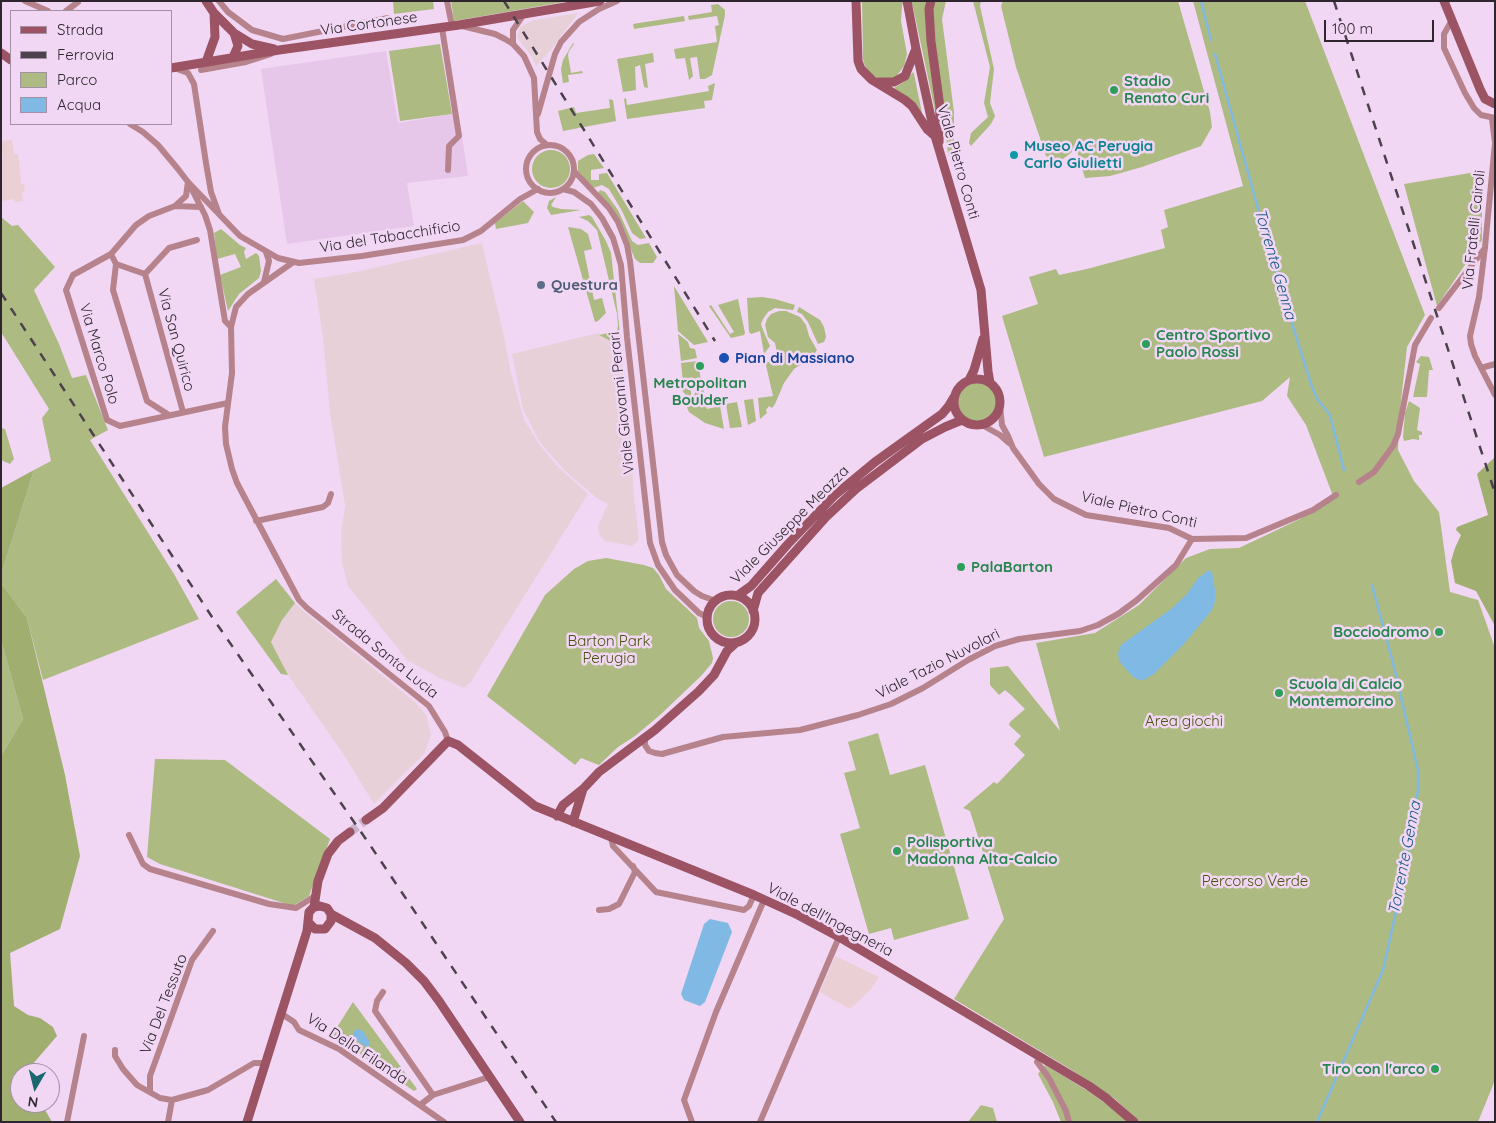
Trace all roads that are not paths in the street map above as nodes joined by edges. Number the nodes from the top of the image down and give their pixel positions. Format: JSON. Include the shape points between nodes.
{"nodes":[{"id":1,"x":25,"y":1,"type":"edge"},
{"id":2,"x":206,"y":1,"type":"edge"},
{"id":3,"x":219,"y":1,"type":"edge"},
{"id":4,"x":447,"y":1,"type":"edge"},
{"id":5,"x":600,"y":1,"type":"edge"},
{"id":6,"x":617,"y":1,"type":"edge"},
{"id":7,"x":856,"y":1,"type":"edge"},
{"id":8,"x":931,"y":1,"type":"edge"},
{"id":9,"x":1444,"y":1,"type":"edge"},
{"id":10,"x":78,"y":2,"type":"edge"},
{"id":11,"x":907,"y":2,"type":"edge"},
{"id":12,"x":46,"y":10,"type":"edge"},
{"id":13,"x":67,"y":10,"type":"edge"},
{"id":14,"x":214,"y":13,"type":"junction"},
{"id":15,"x":524,"y":14,"type":"junction"},
{"id":16,"x":388,"y":18,"type":"dead end"},
{"id":17,"x":1452,"y":20,"type":"junction"},
{"id":18,"x":451,"y":26,"type":"junction"},
{"id":19,"x":234,"y":33,"type":"junction"},
{"id":20,"x":215,"y":37,"type":"junction"},
{"id":21,"x":513,"y":44,"type":"junction"},
{"id":22,"x":916,"y":49,"type":"junction"},
{"id":23,"x":279,"y":50,"type":"junction"},
{"id":24,"x":233,"y":57,"type":"junction"},
{"id":25,"x":192,"y":64,"type":"junction"},
{"id":26,"x":204,"y":66,"type":"junction"},
{"id":27,"x":172,"y":68,"type":"edge"},
{"id":28,"x":172,"y":68,"type":"edge"},
{"id":29,"x":872,"y":80,"type":"junction"},
{"id":30,"x":194,"y":84,"type":"junction"},
{"id":31,"x":1495,"y":104,"type":"edge"},
{"id":32,"x":1493,"y":119,"type":"edge"},
{"id":33,"x":536,"y":123,"type":"junction"},
{"id":34,"x":132,"y":125,"type":"edge"},
{"id":35,"x":935,"y":136,"type":"junction"},
{"id":36,"x":547,"y":145,"type":"junction"},
{"id":37,"x":939,"y":150,"type":"junction"},
{"id":38,"x":448,"y":170,"type":"dead end"},
{"id":39,"x":574,"y":171,"type":"junction"},
{"id":40,"x":188,"y":182,"type":"junction"},
{"id":41,"x":563,"y":189,"type":"junction"},
{"id":42,"x":538,"y":190,"type":"junction"},
{"id":43,"x":175,"y":206,"type":"junction"},
{"id":44,"x":201,"y":207,"type":"junction"},
{"id":45,"x":221,"y":217,"type":"junction"},
{"id":46,"x":197,"y":240,"type":"dead end"},
{"id":47,"x":1486,"y":247,"type":"junction"},
{"id":48,"x":266,"y":252,"type":"junction"},
{"id":49,"x":111,"y":254,"type":"junction"},
{"id":50,"x":292,"y":262,"type":"junction"},
{"id":51,"x":116,"y":264,"type":"junction"},
{"id":52,"x":145,"y":274,"type":"junction"},
{"id":53,"x":264,"y":282,"type":"junction"},
{"id":54,"x":1439,"y":308,"type":"dead end"},
{"id":55,"x":1431,"y":318,"type":"dead end"},
{"id":56,"x":231,"y":327,"type":"junction"},
{"id":57,"x":985,"y":329,"type":"junction"},
{"id":58,"x":1495,"y":364,"type":"edge"},
{"id":59,"x":1481,"y":368,"type":"junction"},
{"id":60,"x":969,"y":380,"type":"junction"},
{"id":61,"x":990,"y":383,"type":"junction"},
{"id":62,"x":1495,"y":395,"type":"edge"},
{"id":63,"x":954,"y":397,"type":"junction"},
{"id":64,"x":228,"y":403,"type":"junction"},
{"id":65,"x":1000,"y":406,"type":"junction"},
{"id":66,"x":183,"y":412,"type":"junction"},
{"id":67,"x":169,"y":415,"type":"junction"},
{"id":68,"x":962,"y":420,"type":"junction"},
{"id":69,"x":982,"y":425,"type":"junction"},
{"id":70,"x":1013,"y":448,"type":"junction"},
{"id":71,"x":1359,"y":482,"type":"dead end"},
{"id":72,"x":331,"y":494,"type":"dead end"},
{"id":73,"x":1336,"y":495,"type":"dead end"},
{"id":74,"x":256,"y":521,"type":"junction"},
{"id":75,"x":1192,"y":540,"type":"junction"},
{"id":76,"x":736,"y":596,"type":"junction"},
{"id":77,"x":716,"y":601,"type":"junction"},
{"id":78,"x":753,"y":611,"type":"junction"},
{"id":79,"x":707,"y":617,"type":"junction"},
{"id":80,"x":717,"y":639,"type":"junction"},
{"id":81,"x":738,"y":642,"type":"junction"},
{"id":82,"x":721,"y":659,"type":"junction"},
{"id":83,"x":645,"y":738,"type":"junction"},
{"id":84,"x":448,"y":741,"type":"junction"},
{"id":85,"x":583,"y":789,"type":"junction"},
{"id":86,"x":557,"y":816,"type":"junction"},
{"id":87,"x":366,"y":820,"type":"tunnel mouth"},
{"id":88,"x":573,"y":822,"type":"junction"},
{"id":89,"x":350,"y":832,"type":"tunnel mouth"},
{"id":90,"x":129,"y":834,"type":"dead end"},
{"id":91,"x":611,"y":837,"type":"junction"},
{"id":92,"x":633,"y":865,"type":"junction"},
{"id":93,"x":754,"y":895,"type":"junction"},
{"id":94,"x":315,"y":896,"type":"junction"},
{"id":95,"x":764,"y":900,"type":"junction"},
{"id":96,"x":314,"y":907,"type":"junction"},
{"id":97,"x":599,"y":910,"type":"dead end"},
{"id":98,"x":331,"y":914,"type":"junction"},
{"id":99,"x":308,"y":922,"type":"junction"},
{"id":100,"x":347,"y":923,"type":"junction"},
{"id":101,"x":330,"y":924,"type":"junction"},
{"id":102,"x":318,"y":930,"type":"junction"},
{"id":103,"x":212,"y":931,"type":"dead end"},
{"id":104,"x":840,"y":938,"type":"junction"},
{"id":105,"x":301,"y":945,"type":"junction"},
{"id":106,"x":384,"y":992,"type":"dead end"},
{"id":107,"x":282,"y":1014,"type":"junction"},
{"id":108,"x":84,"y":1036,"type":"dead end"},
{"id":109,"x":115,"y":1050,"type":"dead end"},
{"id":110,"x":1040,"y":1056,"type":"junction"},
{"id":111,"x":266,"y":1063,"type":"junction"},
{"id":112,"x":489,"y":1077,"type":"junction"},
{"id":113,"x":150,"y":1091,"type":"junction"},
{"id":114,"x":433,"y":1095,"type":"junction"},
{"id":115,"x":172,"y":1100,"type":"junction"},
{"id":116,"x":420,"y":1105,"type":"junction"},
{"id":117,"x":67,"y":1122,"type":"edge"},
{"id":118,"x":168,"y":1122,"type":"edge"},
{"id":119,"x":247,"y":1122,"type":"edge"},
{"id":120,"x":444,"y":1122,"type":"edge"},
{"id":121,"x":520,"y":1122,"type":"edge"},
{"id":122,"x":692,"y":1122,"type":"edge"},
{"id":123,"x":760,"y":1122,"type":"edge"},
{"id":124,"x":1069,"y":1122,"type":"edge"},
{"id":125,"x":1134,"y":1122,"type":"edge"}],
"edges":[{"from":1,"to":12,"type":"street"},
{"from":2,"to":14,"type":"street"},
{"from":3,"to":16,"type":"street","via":[[252,30],[283,39]]},
{"from":4,"to":18,"type":"street"},
{"from":5,"to":15,"type":"street","name":"Via Cortonese"},
{"from":6,"to":33,"type":"street","via":[[579,22],[561,42]]},
{"from":7,"to":29,"type":"street","via":[[858,60],[861,69]]},
{"from":8,"to":37,"type":"street","via":[[931,41],[940,107]]},
{"from":9,"to":17,"type":"street"},
{"from":10,"to":13,"type":"street"},
{"from":11,"to":22,"type":"street","name":"Viale Pietro Conti"},
{"from":14,"to":19,"type":"street"},
{"from":14,"to":20,"type":"street"},
{"from":15,"to":18,"type":"street","name":"Via Cortonese"},
{"from":15,"to":21,"type":"street","via":[[514,30]]},
{"from":17,"to":31,"type":"street","via":[[1480,90],[1485,99]]},
{"from":17,"to":32,"type":"street","via":[[1444,34],[1444,48],[1474,108]]},
{"from":18,"to":21,"type":"street","via":[[495,34]]},
{"from":18,"to":23,"type":"street","name":"Via Cortonese"},
{"from":18,"to":38,"type":"street","via":[[459,136],[449,146]]},
{"from":19,"to":23,"type":"street","via":[[252,44]]},
{"from":19,"to":24,"type":"street","via":[[238,46]]},
{"from":20,"to":25,"type":"street"},
{"from":20,"to":26,"type":"street"},
{"from":21,"to":33,"type":"street","via":[[524,56],[534,78]]},
{"from":22,"to":29,"type":"street","via":[[905,76],[886,83]]},
{"from":22,"to":35,"type":"street","name":"Viale Pietro Conti"},
{"from":23,"to":24,"type":"street","name":"Via Cortonese"},
{"from":23,"to":26,"type":"street","via":[[246,62]]},
{"from":24,"to":26,"type":"street","name":"Via Cortonese"},
{"from":25,"to":26,"type":"street","name":"Via Cortonese"},
{"from":25,"to":27,"type":"street","name":"Via Cortonese"},
{"from":26,"to":30,"type":"street"},
{"from":28,"to":30,"type":"street","via":[[188,73]]},
{"from":29,"to":35,"type":"street","via":[[905,100]]},
{"from":30,"to":45,"type":"street","name":"Via del Tabacchificio","via":[[211,192]]},
{"from":32,"to":47,"type":"street","name":"Via Fratelli Cairoli","via":[[1495,143]]},
{"from":33,"to":36,"type":"street","via":[[540,139]]},
{"from":34,"to":40,"type":"street","via":[[158,145]]},
{"from":35,"to":37,"type":"street","name":"Viale Pietro Conti"},
{"from":36,"to":39,"type":"street","via":[[565,150],[573,162]]},
{"from":36,"to":42,"type":"street","via":[[530,155],[527,164],[527,174]]},
{"from":37,"to":57,"type":"street","name":"Viale Pietro Conti","via":[[981,290]]},
{"from":39,"to":41,"type":"street"},
{"from":39,"to":77,"type":"street","name":"Viale Giovanni Perari","via":[[609,208],[627,245],[666,555],[677,574],[694,591]]},
{"from":40,"to":43,"type":"street","via":[[186,196]]},
{"from":40,"to":44,"type":"street"},
{"from":40,"to":45,"type":"street"},
{"from":41,"to":42,"type":"street","via":[[551,193]]},
{"from":41,"to":79,"type":"street","name":"Viale Giovanni Perari","via":[[574,192],[591,204],[613,238],[621,265],[650,543],[658,565],[672,586]]},
{"from":42,"to":50,"type":"street","name":"Via del Tabacchificio","via":[[463,240],[299,264]]},
{"from":43,"to":44,"type":"street"},
{"from":43,"to":49,"type":"street","via":[[136,225]]},
{"from":44,"to":56,"type":"street","via":[[208,220],[225,321]]},
{"from":45,"to":48,"type":"street","name":"Via del Tabacchificio","via":[[240,236]]},
{"from":46,"to":52,"type":"street","name":"Via San Quirico","via":[[169,248]]},
{"from":47,"to":54,"type":"street"},
{"from":47,"to":59,"type":"street","name":"Via Fratelli Cairoli","via":[[1471,344]]},
{"from":48,"to":50,"type":"street","name":"Via del Tabacchificio"},
{"from":48,"to":53,"type":"street","via":[[268,262]]},
{"from":49,"to":51,"type":"street"},
{"from":49,"to":67,"type":"street","name":"Via Marco Polo","via":[[73,275],[66,290],[107,420],[120,426]]},
{"from":50,"to":53,"type":"street"},
{"from":51,"to":52,"type":"street","name":"Via San Quirico"},
{"from":51,"to":67,"type":"street","via":[[113,290],[147,401]]},
{"from":52,"to":66,"type":"street","name":"Via San Quirico"},
{"from":53,"to":56,"type":"street","via":[[241,300]]},
{"from":55,"to":71,"type":"street","via":[[1413,353],[1393,446],[1374,472]]},
{"from":56,"to":64,"type":"street","name":"Strada Santa Lucia","via":[[232,373]]},
{"from":57,"to":60,"type":"street","name":"Viale Pietro Conti"},
{"from":57,"to":61,"type":"street","name":"Viale Pietro Conti"},
{"from":58,"to":59,"type":"street"},
{"from":59,"to":62,"type":"street"},
{"from":60,"to":61,"type":"street"},
{"from":60,"to":63,"type":"street","name":"Viale Pietro Conti","via":[[962,384]]},
{"from":61,"to":65,"type":"street","name":"Viale Pietro Conti","via":[[999,393]]},
{"from":63,"to":68,"type":"street","via":[[955,410]]},
{"from":63,"to":76,"type":"street","name":"Viale Giuseppe Meazza","via":[[942,414],[835,495],[750,586]]},
{"from":64,"to":66,"type":"street","name":"Via Marco Polo"},
{"from":64,"to":74,"type":"street","name":"Strada Santa Lucia","via":[[228,457],[237,484]]},
{"from":65,"to":69,"type":"street","via":[[994,418]]},
{"from":65,"to":70,"type":"street","name":"Viale Pietro Conti","via":[[1002,425]]},
{"from":66,"to":67,"type":"street","name":"Via Marco Polo"},
{"from":68,"to":69,"type":"street","name":"Viale Pietro Conti"},
{"from":68,"to":78,"type":"street","name":"Viale Giuseppe Meazza","via":[[922,439],[856,489],[826,517],[758,593]]},
{"from":69,"to":70,"type":"street","name":"Viale Pietro Conti","via":[[1000,435]]},
{"from":70,"to":75,"type":"street","name":"Viale Pietro Conti","via":[[1039,484],[1068,507],[1086,515],[1169,528]]},
{"from":72,"to":74,"type":"street","via":[[323,508]]},
{"from":73,"to":75,"type":"street","name":"Viale Pietro Conti","via":[[1313,510],[1246,538]]},
{"from":74,"to":84,"type":"street","name":"Strada Santa Lucia","via":[[299,600],[430,706]]},
{"from":75,"to":83,"type":"street","name":"Viale Tazio Nuvolari","via":[[1176,566],[1137,600],[1098,625],[995,646],[891,704],[800,730],[722,737],[662,754],[649,750]]},
{"from":76,"to":77,"type":"street"},
{"from":76,"to":78,"type":"street"},
{"from":77,"to":79,"type":"street"},
{"from":78,"to":81,"type":"street","via":[[754,626]]},
{"from":79,"to":80,"type":"street","via":[[709,629]]},
{"from":80,"to":81,"type":"street"},
{"from":80,"to":82,"type":"street"},
{"from":81,"to":82,"type":"street"},
{"from":82,"to":83,"type":"street","via":[[714,675],[704,686]]},
{"from":83,"to":85,"type":"street","via":[[599,772]]},
{"from":84,"to":86,"type":"street","name":"Viale dell'Ingegneria","via":[[458,745],[535,806]]},
{"from":84,"to":87,"type":"street","via":[[383,808]]},
{"from":85,"to":86,"type":"street","via":[[563,805]]},
{"from":85,"to":88,"type":"street"},
{"from":86,"to":88,"type":"street","name":"Viale dell'Ingegneria"},
{"from":88,"to":91,"type":"street","name":"Viale dell'Ingegneria"},
{"from":89,"to":94,"type":"street","via":[[328,854]]},
{"from":90,"to":94,"type":"street","via":[[143,864],[150,869],[269,904],[296,908]]},
{"from":91,"to":92,"type":"street","via":[[613,846]]},
{"from":91,"to":93,"type":"street","name":"Viale dell'Ingegneria"},
{"from":92,"to":93,"type":"street","via":[[656,892],[744,910]]},
{"from":92,"to":97,"type":"street","via":[[635,872],[619,904]]},
{"from":93,"to":95,"type":"street","name":"Viale dell'Ingegneria"},
{"from":94,"to":96,"type":"street"},
{"from":95,"to":104,"type":"street","name":"Viale dell'Ingegneria"},
{"from":95,"to":122,"type":"street","via":[[716,1012],[684,1100]]},
{"from":96,"to":98,"type":"street","via":[[324,906]]},
{"from":96,"to":99,"type":"street","via":[[309,912]]},
{"from":98,"to":100,"type":"street"},
{"from":98,"to":101,"type":"street"},
{"from":99,"to":102,"type":"street"},
{"from":99,"to":105,"type":"street"},
{"from":100,"to":101,"type":"street"},
{"from":100,"to":112,"type":"street","via":[[375,938],[424,982]]},
{"from":101,"to":102,"type":"street"},
{"from":102,"to":105,"type":"street"},
{"from":103,"to":113,"type":"street","name":"Via Del Tessuto","via":[[192,960],[150,1076]]},
{"from":104,"to":110,"type":"street","name":"Viale dell'Ingegneria"},
{"from":104,"to":123,"type":"street"},
{"from":105,"to":107,"type":"street"},
{"from":106,"to":114,"type":"street","via":[[375,1011]]},
{"from":107,"to":111,"type":"street"},
{"from":107,"to":116,"type":"street","name":"Via Della Filanda","via":[[299,1030],[339,1049]]},
{"from":108,"to":117,"type":"street"},
{"from":109,"to":113,"type":"street","via":[[123,1069],[137,1085]]},
{"from":110,"to":124,"type":"street","via":[[1037,1062],[1050,1078]]},
{"from":110,"to":125,"type":"street","name":"Viale dell'Ingegneria","via":[[1101,1094]]},
{"from":111,"to":115,"type":"street","via":[[254,1063],[208,1090]]},
{"from":111,"to":119,"type":"street"},
{"from":112,"to":114,"type":"street"},
{"from":112,"to":121,"type":"street"},
{"from":113,"to":115,"type":"street","via":[[160,1098]]},
{"from":114,"to":116,"type":"street"},
{"from":115,"to":118,"type":"street"},
{"from":116,"to":120,"type":"street","name":"Via Della Filanda"}]}
